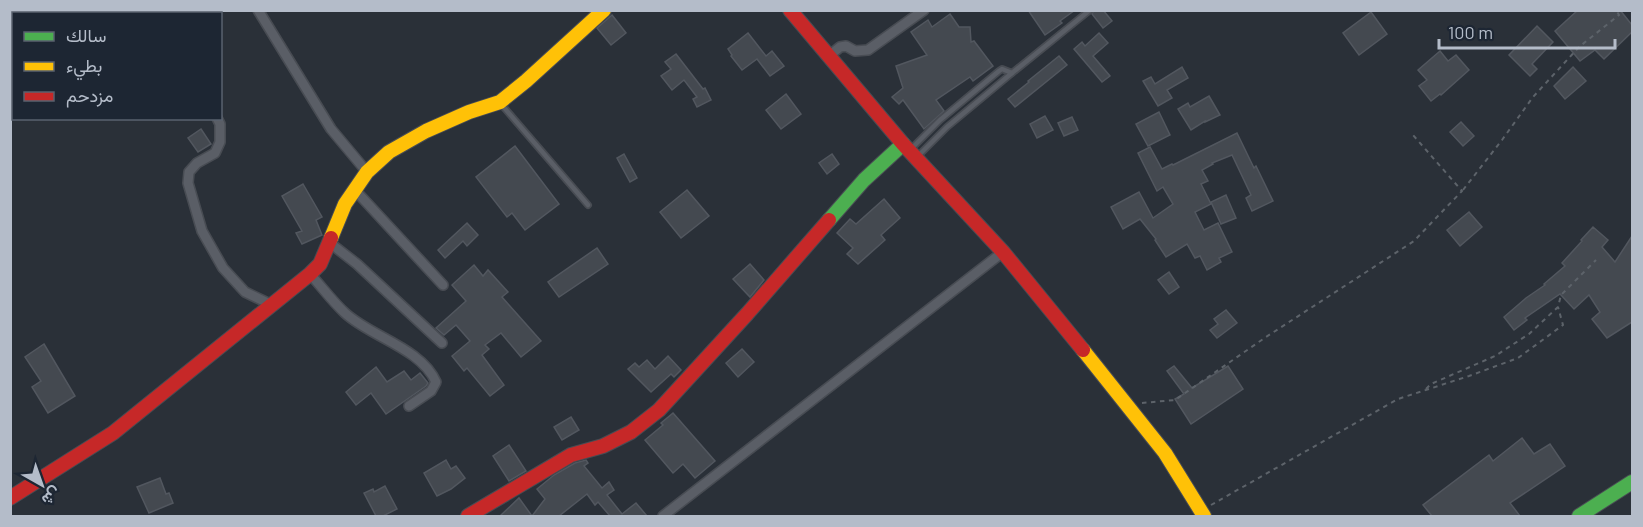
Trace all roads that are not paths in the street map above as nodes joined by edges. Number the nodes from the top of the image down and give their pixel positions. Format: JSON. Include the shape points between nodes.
{"nodes":[{"id":1,"x":258,"y":10,"type":"edge"},
{"id":2,"x":604,"y":10,"type":"edge"},
{"id":3,"x":790,"y":10,"type":"edge"},
{"id":4,"x":924,"y":10,"type":"edge"},
{"id":5,"x":1090,"y":10,"type":"edge"},
{"id":6,"x":829,"y":56,"type":"junction"},
{"id":7,"x":1012,"y":74,"type":"junction"},
{"id":8,"x":500,"y":102,"type":"junction"},
{"id":9,"x":218,"y":120,"type":"edge"},
{"id":10,"x":909,"y":151,"type":"junction"},
{"id":11,"x":367,"y":172,"type":"junction"},
{"id":12,"x":355,"y":190,"type":"junction"},
{"id":13,"x":588,"y":205,"type":"dead end"},
{"id":14,"x":330,"y":243,"type":"junction"},
{"id":15,"x":1003,"y":252,"type":"junction"},
{"id":16,"x":310,"y":274,"type":"junction"},
{"id":17,"x":443,"y":285,"type":"dead end"},
{"id":18,"x":272,"y":305,"type":"junction"},
{"id":19,"x":442,"y":343,"type":"dead end"},
{"id":20,"x":409,"y":406,"type":"dead end"},
{"id":21,"x":1632,"y":482,"type":"edge"},
{"id":22,"x":10,"y":498,"type":"edge"},
{"id":23,"x":1202,"y":514,"type":"edge"},
{"id":24,"x":468,"y":516,"type":"edge"},
{"id":25,"x":663,"y":516,"type":"edge"},
{"id":26,"x":1579,"y":516,"type":"edge"}],
"edges":[{"from":1,"to":11,"type":"street","via":[[331,129]]},
{"from":2,"to":8,"type":"street"},
{"from":3,"to":6,"type":"street"},
{"from":4,"to":6,"type":"street","via":[[868,50],[840,46]]},
{"from":5,"to":7,"type":"lane"},
{"from":6,"to":10,"type":"street"},
{"from":7,"to":10,"type":"lane","via":[[947,127]]},
{"from":7,"to":10,"type":"lane","via":[[999,70]]},
{"from":8,"to":11,"type":"street","via":[[426,130],[389,152]]},
{"from":8,"to":13,"type":"lane"},
{"from":9,"to":18,"type":"street","via":[[220,142],[215,153],[189,172],[188,183],[202,231],[222,268],[245,292]]},
{"from":10,"to":15,"type":"street"},
{"from":10,"to":24,"type":"street","via":[[864,180],[659,410],[631,432],[603,446],[571,455]]},
{"from":11,"to":12,"type":"street"},
{"from":12,"to":14,"type":"street","via":[[345,204]]},
{"from":12,"to":17,"type":"street"},
{"from":14,"to":16,"type":"street"},
{"from":14,"to":19,"type":"street"},
{"from":15,"to":23,"type":"street","via":[[1165,453]]},
{"from":15,"to":25,"type":"street"},
{"from":16,"to":18,"type":"street"},
{"from":16,"to":20,"type":"street","via":[[346,314],[411,354],[432,372],[436,382],[431,391]]},
{"from":18,"to":22,"type":"street","via":[[113,433]]},
{"from":21,"to":26,"type":"street"}]}
